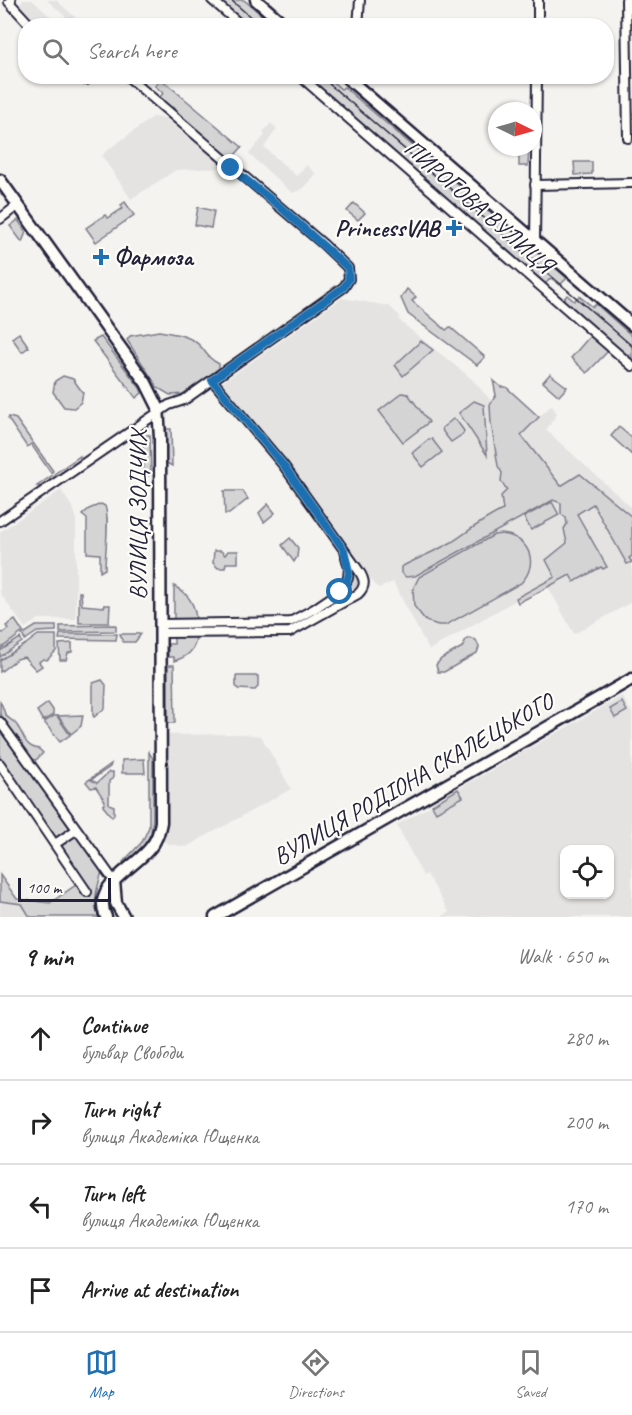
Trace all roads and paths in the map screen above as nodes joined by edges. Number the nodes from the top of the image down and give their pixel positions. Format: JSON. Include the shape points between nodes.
{"nodes":[{"id":1,"x":11,"y":0,"type":"edge"},
{"id":2,"x":212,"y":0,"type":"edge"},
{"id":3,"x":256,"y":0,"type":"edge"},
{"id":4,"x":360,"y":0,"type":"edge"},
{"id":5,"x":538,"y":0,"type":"edge"},
{"id":6,"x":626,"y":0,"type":"edge"},
{"id":7,"x":23,"y":18,"type":"edge"},
{"id":8,"x":233,"y":18,"type":"edge"},
{"id":9,"x":277,"y":18,"type":"edge"},
{"id":10,"x":359,"y":18,"type":"edge"},
{"id":11,"x":538,"y":18,"type":"edge"},
{"id":12,"x":136,"y":84,"type":"edge"},
{"id":13,"x":309,"y":84,"type":"edge"},
{"id":14,"x":359,"y":84,"type":"edge"},
{"id":15,"x":537,"y":84,"type":"edge"},
{"id":16,"x":628,"y":138,"type":"dead end"},
{"id":17,"x":0,"y":180,"type":"edge"},
{"id":18,"x":632,"y":183,"type":"edge"},
{"id":19,"x":536,"y":185,"type":"junction"},
{"id":20,"x":18,"y":205,"type":"junction"},
{"id":21,"x":0,"y":219,"type":"edge"},
{"id":22,"x":535,"y":242,"type":"junction"},
{"id":23,"x":632,"y":325,"type":"edge"},
{"id":24,"x":632,"y":366,"type":"edge"},
{"id":25,"x":212,"y":380,"type":"junction"},
{"id":26,"x":158,"y":413,"type":"junction"},
{"id":27,"x":0,"y":521,"type":"edge"},
{"id":28,"x":344,"y":550,"type":"junction"},
{"id":29,"x":313,"y":615,"type":"junction"},
{"id":30,"x":160,"y":628,"type":"junction"},
{"id":31,"x":632,"y":679,"type":"edge"},
{"id":32,"x":0,"y":722,"type":"edge"},
{"id":33,"x":0,"y":765,"type":"edge"},
{"id":34,"x":76,"y":830,"type":"junction"},
{"id":35,"x":55,"y":844,"type":"junction"},
{"id":36,"x":114,"y":881,"type":"junction"},
{"id":37,"x":87,"y":892,"type":"dead end"},
{"id":38,"x":106,"y":917,"type":"edge"},
{"id":39,"x":124,"y":917,"type":"edge"},
{"id":40,"x":215,"y":917,"type":"edge"}],
"edges":[{"from":1,"to":7,"type":"street","via":[[9,3]]},
{"from":2,"to":8,"type":"street"},
{"from":3,"to":9,"type":"main road"},
{"from":4,"to":10,"type":"street"},
{"from":5,"to":11,"type":"street"},
{"from":6,"to":16,"type":"street"},
{"from":12,"to":25,"type":"street","via":[[348,268],[349,279],[344,287]]},
{"from":13,"to":24,"type":"street","name":"ПИРОГОВА ВУЛИЦЯ"},
{"from":14,"to":22,"type":"main road","name":"ПИРОГОВА ВУЛИЦЯ"},
{"from":15,"to":19,"type":"street"},
{"from":17,"to":20,"type":"main road","name":"ВУЛИЦЯ ЗОДЧИХ"},
{"from":18,"to":19,"type":"street"},
{"from":19,"to":22,"type":"street"},
{"from":20,"to":21,"type":"street"},
{"from":20,"to":26,"type":"main road","name":"ВУЛИЦЯ ЗОДЧИХ","via":[[146,382]]},
{"from":22,"to":23,"type":"main road","name":"ПИРОГОВА ВУЛИЦЯ"},
{"from":25,"to":26,"type":"street"},
{"from":25,"to":28,"type":"street","via":[[284,466]]},
{"from":26,"to":27,"type":"street"},
{"from":26,"to":30,"type":"main road","name":"ВУЛИЦЯ ЗОДЧИХ"},
{"from":28,"to":29,"type":"street","via":[[349,568],[345,586]]},
{"from":28,"to":29,"type":"street","via":[[363,577],[363,587],[358,594]]},
{"from":29,"to":30,"type":"street","via":[[297,630],[285,632]]},
{"from":30,"to":36,"type":"main road","name":"ВУЛИЦЯ ЗОДЧИХ","via":[[161,822],[149,850]]},
{"from":31,"to":40,"type":"main road","name":"ВУЛИЦЯ РОДІОНА СКАЛЕЦЬКОГО"},
{"from":32,"to":34,"type":"street"},
{"from":33,"to":35,"type":"street"},
{"from":34,"to":35,"type":"street"},
{"from":34,"to":36,"type":"street"},
{"from":35,"to":37,"type":"street"},
{"from":36,"to":38,"type":"main road","name":"ВУЛИЦЯ ЗОДЧИХ","via":[[103,898]]},
{"from":36,"to":39,"type":"main road","via":[[116,903]]}]}
